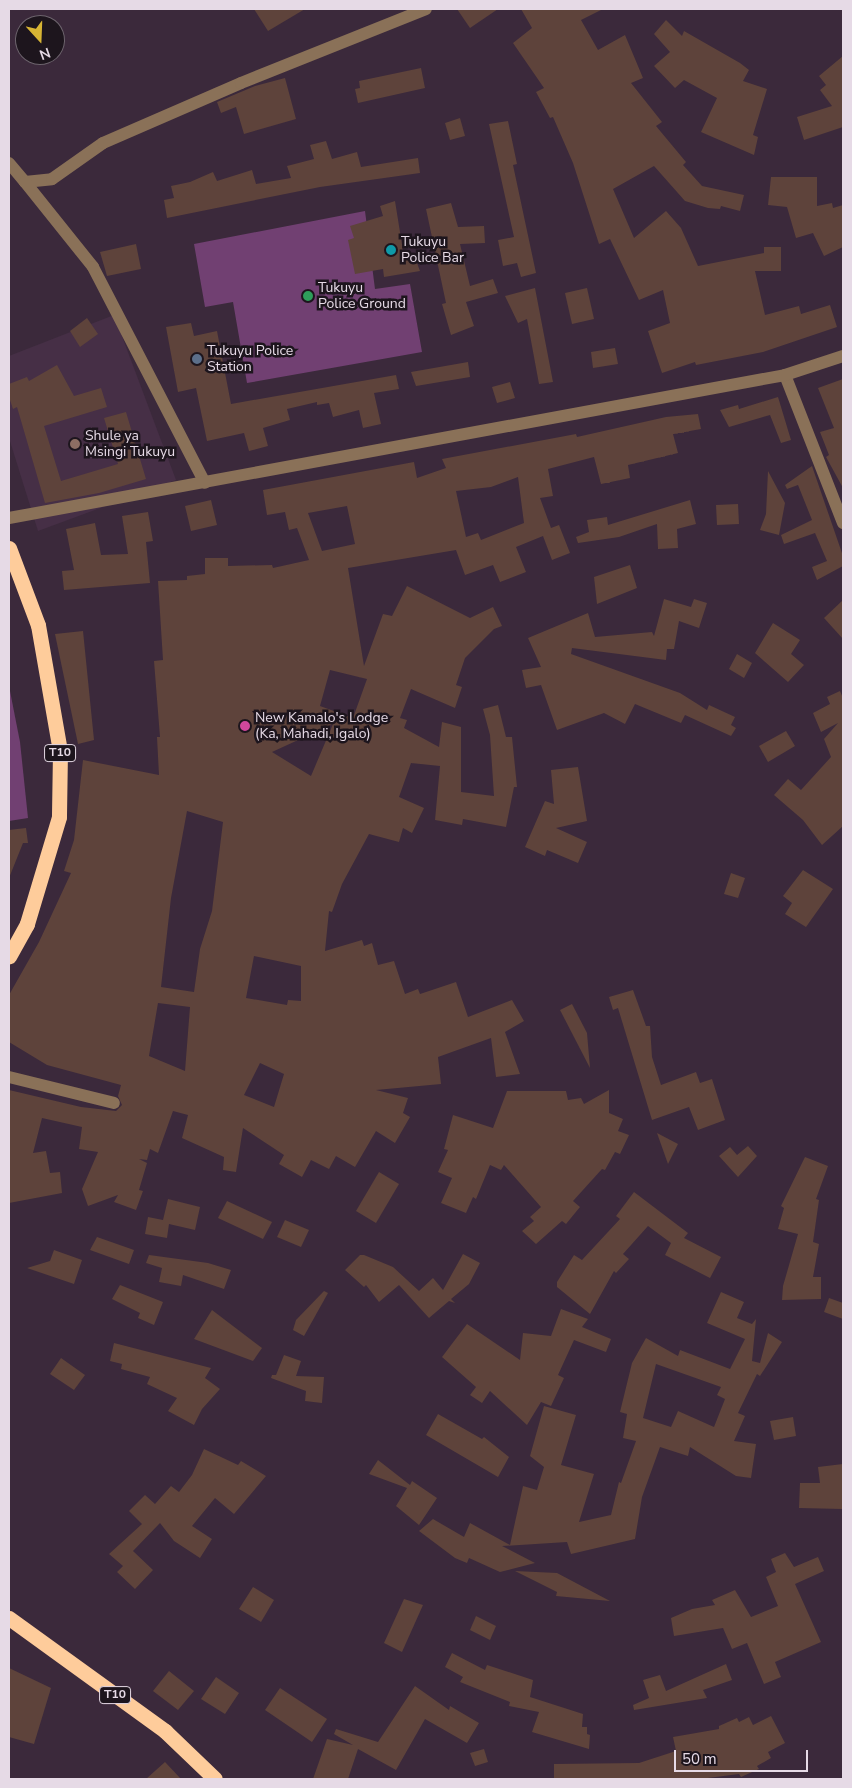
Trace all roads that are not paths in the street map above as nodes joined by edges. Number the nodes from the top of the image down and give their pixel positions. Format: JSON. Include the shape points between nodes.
{"nodes":[{"id":1,"x":426,"y":9,"type":"edge"},
{"id":2,"x":9,"y":162,"type":"edge"},
{"id":3,"x":25,"y":182,"type":"junction"},
{"id":4,"x":843,"y":356,"type":"edge"},
{"id":5,"x":785,"y":375,"type":"junction"},
{"id":6,"x":205,"y":483,"type":"junction"},
{"id":7,"x":9,"y":518,"type":"edge"},
{"id":8,"x":843,"y":522,"type":"edge"},
{"id":9,"x":9,"y":548,"type":"edge"},
{"id":10,"x":9,"y":956,"type":"edge"},
{"id":11,"x":9,"y":1077,"type":"edge"},
{"id":12,"x":114,"y":1103,"type":"dead end"},
{"id":13,"x":9,"y":1618,"type":"edge"},
{"id":14,"x":215,"y":1779,"type":"edge"}],
"edges":[{"from":1,"to":3,"type":"street","via":[[241,83],[103,143],[52,179]]},
{"from":2,"to":3,"type":"street"},
{"from":3,"to":6,"type":"street","via":[[93,267]]},
{"from":4,"to":5,"type":"street"},
{"from":5,"to":6,"type":"street"},
{"from":5,"to":8,"type":"street"},
{"from":6,"to":7,"type":"street"},
{"from":9,"to":10,"type":"highway","number":"T10","via":[[38,624],[60,751],[59,817],[27,924]]},
{"from":11,"to":12,"type":"street"},
{"from":13,"to":14,"type":"highway","number":"T10","via":[[165,1731]]}]}
